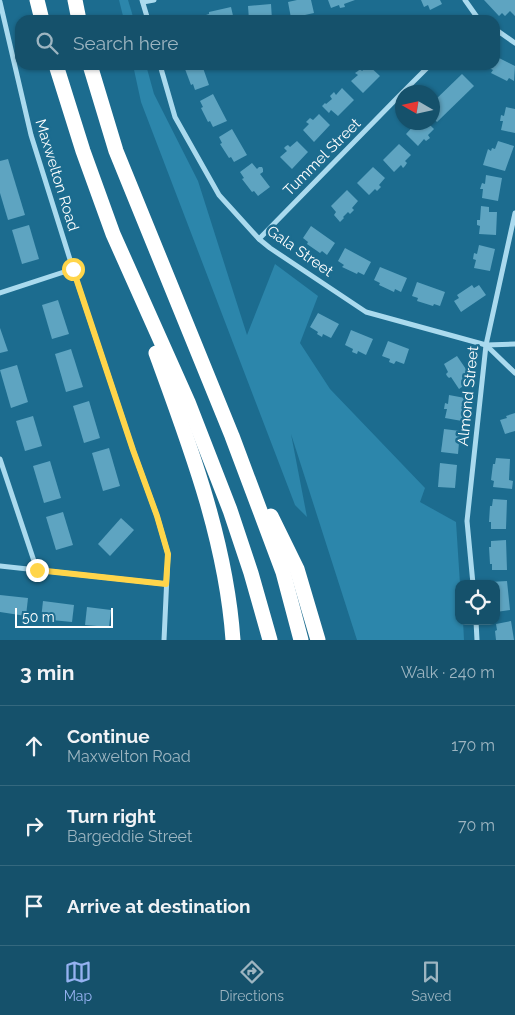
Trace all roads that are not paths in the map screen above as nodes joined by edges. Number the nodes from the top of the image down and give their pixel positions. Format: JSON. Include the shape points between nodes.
{"nodes":[{"id":1,"x":37,"y":0,"type":"edge"},
{"id":2,"x":44,"y":0,"type":"edge"},
{"id":3,"x":75,"y":0,"type":"edge"},
{"id":4,"x":154,"y":0,"type":"edge"},
{"id":5,"x":466,"y":0,"type":"edge"},
{"id":6,"x":142,"y":1,"type":"edge"},
{"id":7,"x":0,"y":2,"type":"edge"},
{"id":8,"x":41,"y":15,"type":"edge"},
{"id":9,"x":46,"y":15,"type":"edge"},
{"id":10,"x":78,"y":15,"type":"edge"},
{"id":11,"x":146,"y":15,"type":"edge"},
{"id":12,"x":475,"y":15,"type":"edge"},
{"id":13,"x":500,"y":32,"type":"edge"},
{"id":14,"x":515,"y":42,"type":"edge"},
{"id":15,"x":15,"y":66,"type":"edge"},
{"id":16,"x":16,"y":70,"type":"edge"},
{"id":17,"x":58,"y":70,"type":"edge"},
{"id":18,"x":92,"y":70,"type":"edge"},
{"id":19,"x":161,"y":70,"type":"edge"},
{"id":20,"x":425,"y":70,"type":"edge"},
{"id":21,"x":411,"y":85,"type":"edge"},
{"id":22,"x":395,"y":101,"type":"edge"},
{"id":23,"x":515,"y":213,"type":"edge"},
{"id":24,"x":113,"y":234,"type":"junction"},
{"id":25,"x":259,"y":239,"type":"junction"},
{"id":26,"x":73,"y":269,"type":"junction"},
{"id":27,"x":0,"y":293,"type":"edge"},
{"id":28,"x":515,"y":344,"type":"edge"},
{"id":29,"x":486,"y":345,"type":"junction"},
{"id":30,"x":515,"y":373,"type":"edge"},
{"id":31,"x":232,"y":436,"type":"junction"},
{"id":32,"x":0,"y":459,"type":"edge"},
{"id":33,"x":0,"y":566,"type":"edge"},
{"id":34,"x":37,"y":570,"type":"junction"},
{"id":35,"x":473,"y":580,"type":"edge"},
{"id":36,"x":166,"y":584,"type":"junction"},
{"id":37,"x":476,"y":625,"type":"edge"},
{"id":38,"x":164,"y":640,"type":"edge"},
{"id":39,"x":233,"y":640,"type":"edge"},
{"id":40,"x":270,"y":640,"type":"edge"},
{"id":41,"x":301,"y":640,"type":"edge"},
{"id":42,"x":318,"y":640,"type":"edge"},
{"id":43,"x":477,"y":640,"type":"edge"}],
"edges":[{"from":1,"to":8,"type":"highway"},
{"from":2,"to":9,"type":"highway"},
{"from":3,"to":10,"type":"highway"},
{"from":4,"to":6,"type":"street"},
{"from":5,"to":12,"type":"street"},
{"from":6,"to":11,"type":"street"},
{"from":7,"to":15,"type":"street","name":"Maxwelton Road"},
{"from":13,"to":14,"type":"street"},
{"from":16,"to":26,"type":"street","name":"Maxwelton Road","via":[[31,135]]},
{"from":17,"to":24,"type":"highway"},
{"from":18,"to":31,"type":"highway","via":[[116,151]]},
{"from":19,"to":25,"type":"street","name":"Gala Street","via":[[175,117],[194,151],[219,194]]},
{"from":20,"to":21,"type":"street","name":"Tummel Street"},
{"from":22,"to":25,"type":"street","name":"Tummel Street"},
{"from":23,"to":29,"type":"street","name":"Almond Street"},
{"from":24,"to":39,"type":"highway","via":[[200,478],[219,547]]},
{"from":24,"to":40,"type":"highway","via":[[207,450],[245,555]]},
{"from":25,"to":29,"type":"street","name":"Gala Street","via":[[366,312]]},
{"from":26,"to":27,"type":"street"},
{"from":26,"to":36,"type":"street","name":"Maxwelton Road","via":[[157,516],[168,554]]},
{"from":28,"to":29,"type":"street","name":"Gala Street"},
{"from":29,"to":30,"type":"street"},
{"from":29,"to":35,"type":"street","name":"Almond Street","via":[[467,521]]},
{"from":31,"to":41,"type":"highway","via":[[283,572]]},
{"from":31,"to":42,"type":"highway","via":[[297,570]]},
{"from":32,"to":34,"type":"street"},
{"from":33,"to":34,"type":"street"},
{"from":34,"to":36,"type":"street"},
{"from":36,"to":38,"type":"street","name":"Maxwelton Road"},
{"from":37,"to":43,"type":"street"}]}
